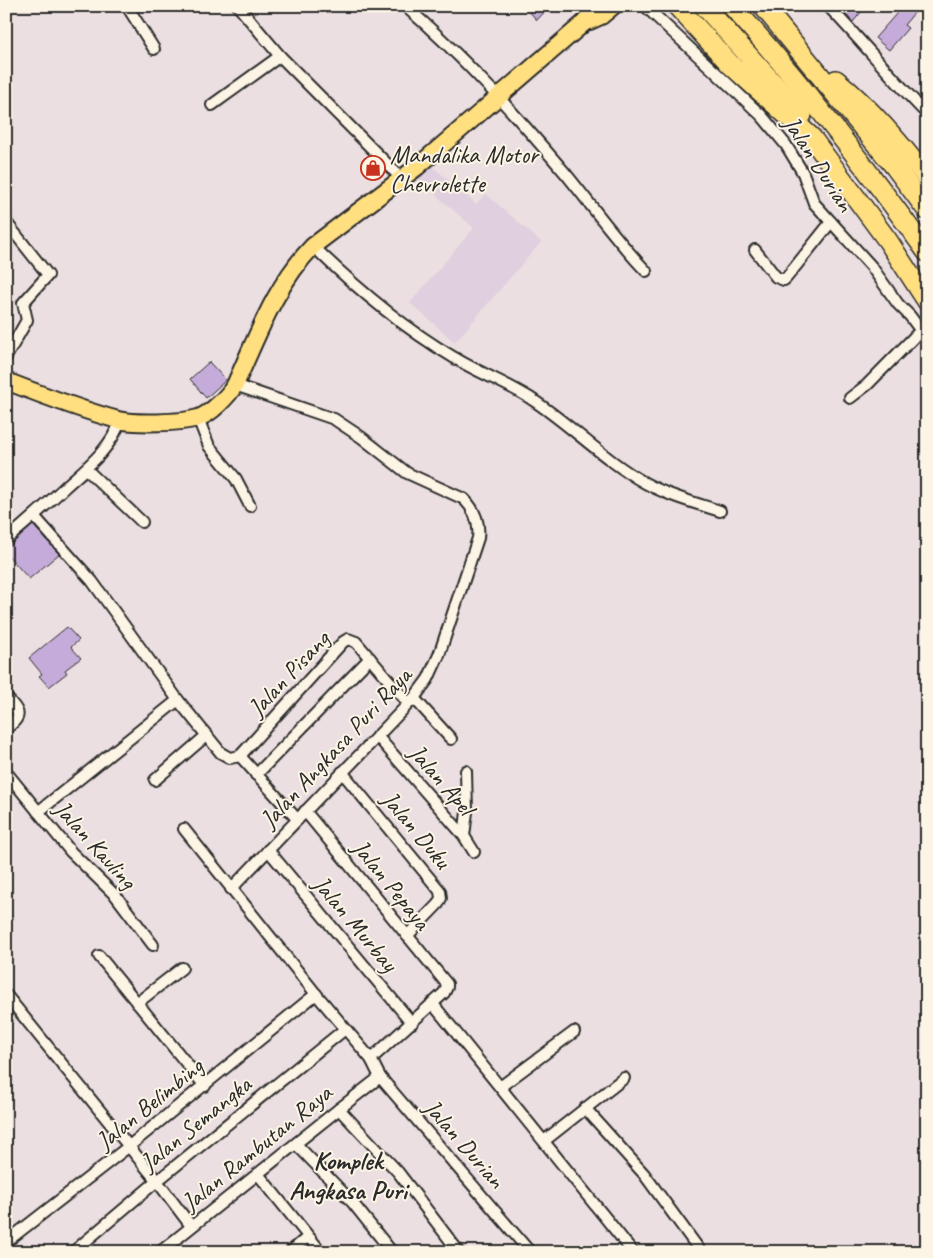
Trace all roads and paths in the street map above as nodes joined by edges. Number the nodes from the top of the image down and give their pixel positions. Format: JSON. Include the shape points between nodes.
{"nodes":[{"id":1,"x":127,"y":6,"type":"edge"},
{"id":2,"x":238,"y":6,"type":"edge"},
{"id":3,"x":405,"y":6,"type":"edge"},
{"id":4,"x":598,"y":6,"type":"edge"},
{"id":5,"x":613,"y":6,"type":"edge"},
{"id":6,"x":645,"y":6,"type":"edge"},
{"id":7,"x":677,"y":6,"type":"edge"},
{"id":8,"x":704,"y":6,"type":"edge"},
{"id":9,"x":732,"y":6,"type":"edge"},
{"id":10,"x":762,"y":6,"type":"edge"},
{"id":11,"x":828,"y":6,"type":"edge"},
{"id":12,"x":584,"y":23,"type":"junction"},
{"id":13,"x":154,"y":49,"type":"dead end"},
{"id":14,"x":800,"y":51,"type":"junction"},
{"id":15,"x":280,"y":56,"type":"junction"},
{"id":16,"x":499,"y":97,"type":"junction"},
{"id":17,"x":212,"y":105,"type":"dead end"},
{"id":18,"x":927,"y":114,"type":"edge"},
{"id":19,"x":927,"y":178,"type":"edge"},
{"id":20,"x":402,"y":180,"type":"junction"},
{"id":21,"x":927,"y":210,"type":"edge"},
{"id":22,"x":6,"y":222,"type":"edge"},
{"id":23,"x":831,"y":222,"type":"junction"},
{"id":24,"x":314,"y":246,"type":"junction"},
{"id":25,"x":755,"y":250,"type":"dead end"},
{"id":26,"x":927,"y":252,"type":"edge"},
{"id":27,"x":646,"y":271,"type":"dead end"},
{"id":28,"x":927,"y":283,"type":"edge"},
{"id":29,"x":927,"y":301,"type":"edge"},
{"id":30,"x":924,"y":334,"type":"edge"},
{"id":31,"x":6,"y":357,"type":"edge"},
{"id":32,"x":9,"y":385,"type":"edge"},
{"id":33,"x":235,"y":385,"type":"junction"},
{"id":34,"x":850,"y":398,"type":"dead end"},
{"id":35,"x":198,"y":418,"type":"junction"},
{"id":36,"x":120,"y":421,"type":"junction"},
{"id":37,"x":86,"y":469,"type":"junction"},
{"id":38,"x":250,"y":506,"type":"dead end"},
{"id":39,"x":720,"y":511,"type":"dead end"},
{"id":40,"x":34,"y":516,"type":"junction"},
{"id":41,"x":142,"y":522,"type":"dead end"},
{"id":42,"x":6,"y":540,"type":"edge"},
{"id":43,"x":370,"y":658,"type":"junction"},
{"id":44,"x":6,"y":697,"type":"edge"},
{"id":45,"x":178,"y":700,"type":"junction"},
{"id":46,"x":411,"y":701,"type":"junction"},
{"id":47,"x":6,"y":729,"type":"edge"},
{"id":48,"x":207,"y":735,"type":"junction"},
{"id":49,"x":377,"y":736,"type":"junction"},
{"id":50,"x":451,"y":739,"type":"dead end"},
{"id":51,"x":240,"y":756,"type":"junction"},
{"id":52,"x":466,"y":771,"type":"dead end"},
{"id":53,"x":6,"y":772,"type":"edge"},
{"id":54,"x":342,"y":772,"type":"junction"},
{"id":55,"x":256,"y":775,"type":"junction"},
{"id":56,"x":155,"y":780,"type":"dead end"},
{"id":57,"x":305,"y":811,"type":"junction"},
{"id":58,"x":38,"y":812,"type":"junction"},
{"id":59,"x":297,"y":819,"type":"junction"},
{"id":60,"x":184,"y":830,"type":"dead end"},
{"id":61,"x":464,"y":836,"type":"junction"},
{"id":62,"x":268,"y":850,"type":"junction"},
{"id":63,"x":474,"y":852,"type":"dead end"},
{"id":64,"x":231,"y":889,"type":"junction"},
{"id":65,"x":407,"y":936,"type":"junction"},
{"id":66,"x":154,"y":945,"type":"dead end"},
{"id":67,"x":99,"y":956,"type":"dead end"},
{"id":68,"x":182,"y":968,"type":"dead end"},
{"id":69,"x":316,"y":994,"type":"junction"},
{"id":70,"x":6,"y":995,"type":"edge"},
{"id":71,"x":137,"y":1003,"type":"junction"},
{"id":72,"x":432,"y":1004,"type":"junction"},
{"id":73,"x":412,"y":1023,"type":"junction"},
{"id":74,"x":345,"y":1029,"type":"junction"},
{"id":75,"x":574,"y":1032,"type":"dead end"},
{"id":76,"x":371,"y":1059,"type":"junction"},
{"id":77,"x":380,"y":1077,"type":"junction"},
{"id":78,"x":624,"y":1078,"type":"dead end"},
{"id":79,"x":205,"y":1086,"type":"junction"},
{"id":80,"x":500,"y":1088,"type":"junction"},
{"id":81,"x":585,"y":1108,"type":"junction"},
{"id":82,"x":339,"y":1109,"type":"junction"},
{"id":83,"x":544,"y":1141,"type":"junction"},
{"id":84,"x":296,"y":1144,"type":"junction"},
{"id":85,"x":128,"y":1147,"type":"junction"},
{"id":86,"x":258,"y":1174,"type":"junction"},
{"id":87,"x":156,"y":1181,"type":"junction"},
{"id":88,"x":191,"y":1226,"type":"junction"},
{"id":89,"x":308,"y":1237,"type":"junction"},
{"id":90,"x":6,"y":1242,"type":"edge"},
{"id":91,"x":73,"y":1252,"type":"edge"},
{"id":92,"x":160,"y":1252,"type":"edge"},
{"id":93,"x":290,"y":1252,"type":"edge"},
{"id":94,"x":321,"y":1252,"type":"edge"},
{"id":95,"x":392,"y":1252,"type":"edge"},
{"id":96,"x":459,"y":1252,"type":"edge"},
{"id":97,"x":530,"y":1252,"type":"edge"},
{"id":98,"x":633,"y":1252,"type":"edge"},
{"id":99,"x":701,"y":1252,"type":"edge"}],
"edges":[{"from":1,"to":13,"type":"street"},
{"from":2,"to":15,"type":"street"},
{"from":3,"to":16,"type":"street"},
{"from":4,"to":12,"type":"main road"},
{"from":5,"to":12,"type":"main road","via":[[601,16]]},
{"from":6,"to":23,"type":"street","name":"Jalan Durian","via":[[762,116],[786,145],[803,173],[814,203]]},
{"from":7,"to":29,"type":"highway","via":[[731,65],[810,137],[888,241]]},
{"from":8,"to":28,"type":"highway","via":[[812,126],[895,235]]},
{"from":9,"to":26,"type":"highway","via":[[866,170]]},
{"from":10,"to":14,"type":"highway"},
{"from":11,"to":18,"type":"street"},
{"from":12,"to":16,"type":"main road"},
{"from":14,"to":19,"type":"highway","via":[[859,100]]},
{"from":14,"to":21,"type":"highway","via":[[896,167]]},
{"from":15,"to":17,"type":"street"},
{"from":15,"to":20,"type":"street"},
{"from":16,"to":20,"type":"main road"},
{"from":16,"to":27,"type":"street"},
{"from":20,"to":24,"type":"main road"},
{"from":22,"to":31,"type":"street","via":[[48,275],[23,303],[27,320]]},
{"from":23,"to":25,"type":"street","via":[[784,280],[776,277]]},
{"from":23,"to":30,"type":"street","name":"Jalan Durian","via":[[872,266]]},
{"from":24,"to":33,"type":"main road","via":[[300,259],[273,301]]},
{"from":24,"to":39,"type":"street","via":[[356,286],[422,337],[472,369],[526,395],[623,469],[666,494]]},
{"from":30,"to":34,"type":"street"},
{"from":32,"to":36,"type":"main road"},
{"from":33,"to":35,"type":"main road","via":[[229,395]]},
{"from":33,"to":46,"type":"street","name":"Jalan Angkasa Puri Raya","via":[[334,419],[407,472],[459,496],[471,506],[479,526],[478,538],[439,656],[428,679]]},
{"from":35,"to":36,"type":"main road","via":[[164,422]]},
{"from":35,"to":38,"type":"street","via":[[210,446],[236,479]]},
{"from":36,"to":37,"type":"street","via":[[106,448]]},
{"from":37,"to":40,"type":"street"},
{"from":37,"to":41,"type":"street"},
{"from":40,"to":42,"type":"street"},
{"from":40,"to":45,"type":"street","via":[[92,581]]},
{"from":43,"to":46,"type":"street","name":"Jalan Pisang"},
{"from":43,"to":51,"type":"street","name":"Jalan Pisang","via":[[356,642],[343,642]]},
{"from":43,"to":55,"type":"street"},
{"from":44,"to":47,"type":"street","via":[[18,711],[18,716]]},
{"from":45,"to":48,"type":"street"},
{"from":45,"to":58,"type":"street"},
{"from":46,"to":49,"type":"street","name":"Jalan Angkasa Puri Raya"},
{"from":46,"to":50,"type":"street","name":"Jalan Pisang"},
{"from":48,"to":51,"type":"street","via":[[221,753],[230,758]]},
{"from":48,"to":56,"type":"street"},
{"from":49,"to":54,"type":"street","name":"Jalan Angkasa Puri Raya"},
{"from":49,"to":61,"type":"street","name":"Jalan Apel"},
{"from":51,"to":55,"type":"street"},
{"from":52,"to":61,"type":"street"},
{"from":53,"to":58,"type":"street","name":"Jalan Kavling"},
{"from":54,"to":57,"type":"street","name":"Jalan Angkasa Puri Raya"},
{"from":54,"to":65,"type":"street","name":"Jalan Duku","via":[[440,890],[438,904]]},
{"from":55,"to":59,"type":"street"},
{"from":57,"to":59,"type":"street","name":"Jalan Angkasa Puri Raya"},
{"from":57,"to":65,"type":"street","name":"Jalan Pepaya"},
{"from":58,"to":66,"type":"street","name":"Jalan Kavling","via":[[71,852],[116,896]]},
{"from":59,"to":62,"type":"street","name":"Jalan Angkasa Puri Raya"},
{"from":60,"to":64,"type":"street","name":"Jalan Durian"},
{"from":61,"to":63,"type":"street","name":"Jalan Apel"},
{"from":62,"to":64,"type":"street","name":"Jalan Angkasa Puri Raya"},
{"from":62,"to":73,"type":"street","name":"Jalan Murbay"},
{"from":64,"to":69,"type":"street","name":"Jalan Durian"},
{"from":65,"to":72,"type":"street","name":"Jalan Pepaya","via":[[447,984],[444,993]]},
{"from":67,"to":71,"type":"street"},
{"from":68,"to":71,"type":"street"},
{"from":69,"to":74,"type":"street","name":"Jalan Durian"},
{"from":69,"to":79,"type":"street","name":"Jalan Belimbing"},
{"from":70,"to":85,"type":"street"},
{"from":71,"to":79,"type":"street"},
{"from":72,"to":73,"type":"street"},
{"from":72,"to":80,"type":"street"},
{"from":73,"to":76,"type":"street"},
{"from":74,"to":76,"type":"street","name":"Jalan Durian"},
{"from":74,"to":87,"type":"street","name":"Jalan Semangka"},
{"from":75,"to":80,"type":"street"},
{"from":76,"to":77,"type":"street","name":"Jalan Durian"},
{"from":77,"to":82,"type":"street","name":"Jalan Rambutan Raya"},
{"from":77,"to":97,"type":"street","name":"Jalan Durian"},
{"from":78,"to":81,"type":"street"},
{"from":79,"to":85,"type":"street","name":"Jalan Belimbing"},
{"from":80,"to":83,"type":"street"},
{"from":81,"to":83,"type":"street"},
{"from":81,"to":99,"type":"street","via":[[644,1174]]},
{"from":82,"to":84,"type":"street","name":"Jalan Rambutan Raya"},
{"from":82,"to":96,"type":"street","via":[[398,1172]]},
{"from":83,"to":98,"type":"street"},
{"from":84,"to":86,"type":"street","name":"Jalan Rambutan Raya"},
{"from":84,"to":95,"type":"street","via":[[352,1202]]},
{"from":85,"to":87,"type":"street"},
{"from":85,"to":90,"type":"street","name":"Jalan Belimbing"},
{"from":86,"to":88,"type":"street","name":"Jalan Rambutan Raya"},
{"from":86,"to":89,"type":"street"},
{"from":87,"to":88,"type":"street"},
{"from":87,"to":91,"type":"street","name":"Jalan Semangka"},
{"from":88,"to":92,"type":"street","name":"Jalan Rambutan Raya"},
{"from":89,"to":93,"type":"street"},
{"from":89,"to":94,"type":"street"}]}
